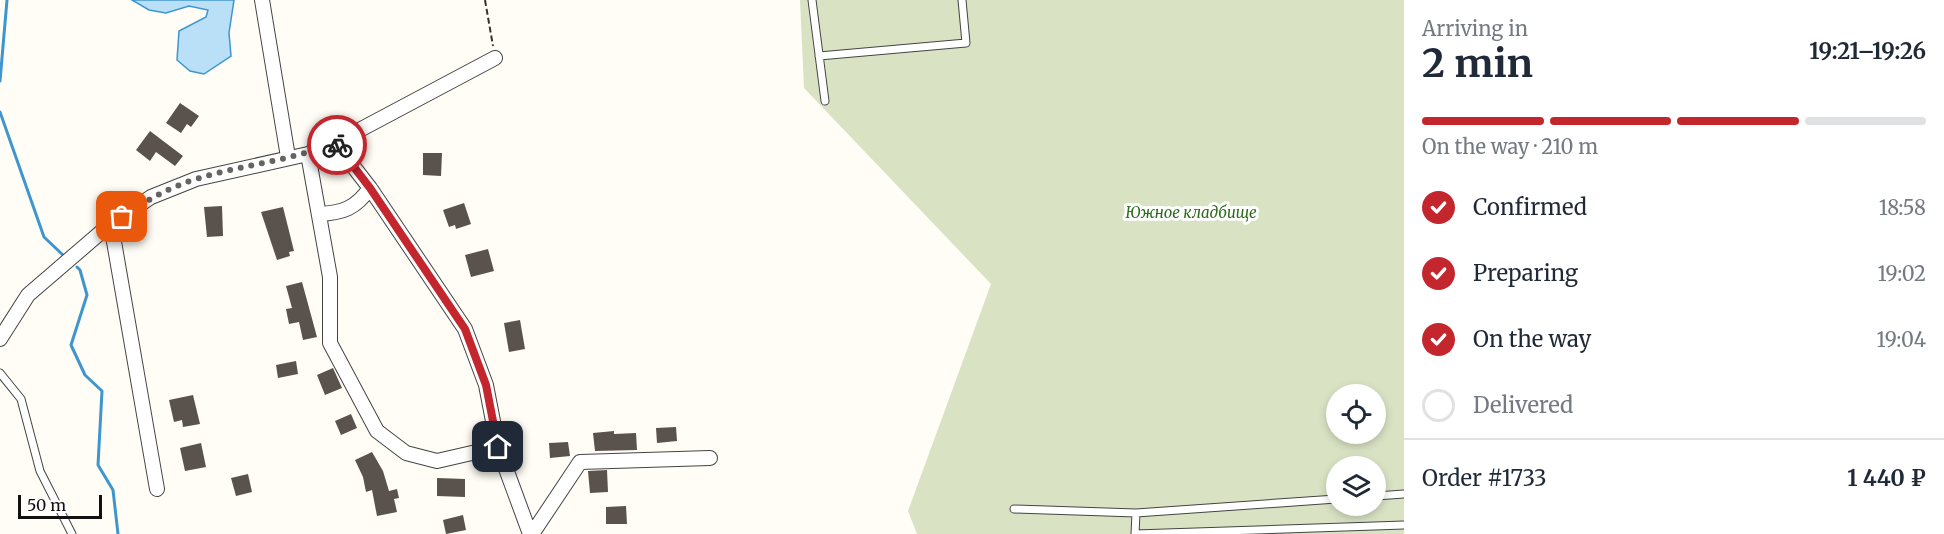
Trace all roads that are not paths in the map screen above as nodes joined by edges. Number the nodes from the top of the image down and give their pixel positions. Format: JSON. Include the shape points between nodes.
{"nodes":[{"id":1,"x":262,"y":0,"type":"edge"},
{"id":2,"x":812,"y":0,"type":"edge"},
{"id":3,"x":962,"y":0,"type":"edge"},
{"id":4,"x":819,"y":56,"type":"junction"},
{"id":5,"x":495,"y":58,"type":"road end"},
{"id":6,"x":825,"y":101,"type":"dead end"},
{"id":7,"x":335,"y":143,"type":"junction"},
{"id":8,"x":308,"y":154,"type":"junction"},
{"id":9,"x":288,"y":157,"type":"junction"},
{"id":10,"x":370,"y":188,"type":"junction"},
{"id":11,"x":319,"y":214,"type":"junction"},
{"id":12,"x":107,"y":227,"type":"junction"},
{"id":13,"x":0,"y":339,"type":"edge"},
{"id":14,"x":0,"y":372,"type":"edge"},
{"id":15,"x":498,"y":447,"type":"junction"},
{"id":16,"x":710,"y":458,"type":"dead end"},
{"id":17,"x":157,"y":489,"type":"dead end"},
{"id":18,"x":1404,"y":494,"type":"edge"},
{"id":19,"x":1386,"y":495,"type":"edge"},
{"id":20,"x":1326,"y":500,"type":"edge"},
{"id":21,"x":1014,"y":509,"type":"dead end"},
{"id":22,"x":1136,"y":513,"type":"junction"},
{"id":23,"x":1404,"y":525,"type":"edge"},
{"id":24,"x":72,"y":534,"type":"edge"},
{"id":25,"x":531,"y":534,"type":"edge"}],
"edges":[{"from":1,"to":9,"type":"street"},
{"from":2,"to":4,"type":"lane"},
{"from":3,"to":4,"type":"lane","via":[[966,43]]},
{"from":4,"to":6,"type":"lane"},
{"from":5,"to":7,"type":"street"},
{"from":7,"to":8,"type":"street"},
{"from":7,"to":10,"type":"street"},
{"from":8,"to":9,"type":"street"},
{"from":8,"to":11,"type":"street"},
{"from":9,"to":12,"type":"street","via":[[187,183],[152,197]]},
{"from":10,"to":11,"type":"street","via":[[351,208]]},
{"from":10,"to":15,"type":"street","via":[[465,329],[486,385]]},
{"from":11,"to":15,"type":"street","via":[[330,277],[330,343],[377,431],[406,453],[437,461]]},
{"from":12,"to":13,"type":"street","via":[[28,296]]},
{"from":12,"to":17,"type":"street","via":[[113,236]]},
{"from":14,"to":24,"type":"lane","via":[[21,399],[40,471]]},
{"from":15,"to":25,"type":"street"},
{"from":16,"to":25,"type":"street","via":[[580,462]]},
{"from":18,"to":19,"type":"lane"},
{"from":20,"to":22,"type":"lane"},
{"from":21,"to":22,"type":"lane"},
{"from":22,"to":23,"type":"lane","via":[[1135,534]]}]}
